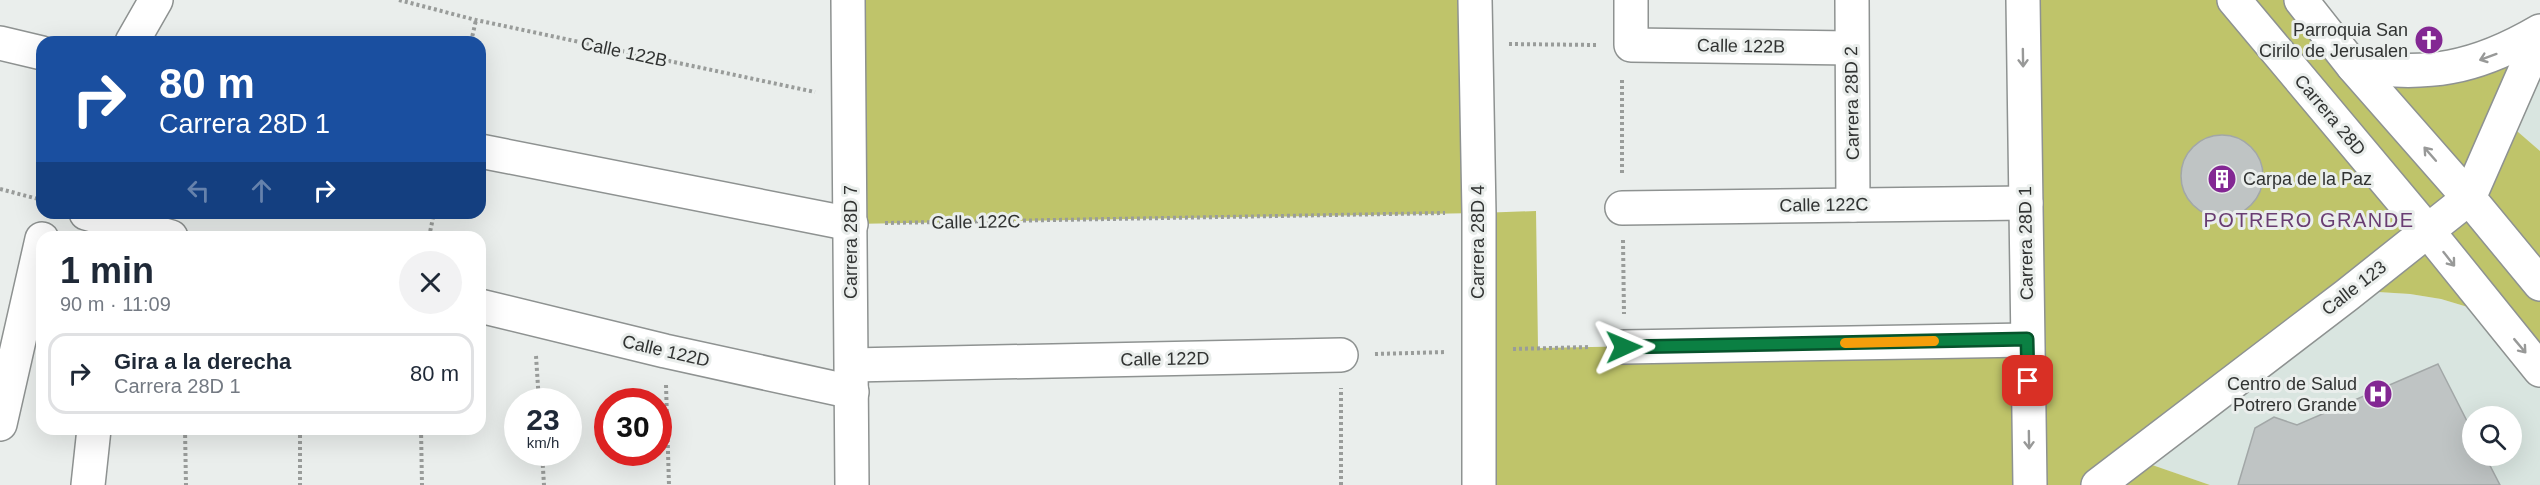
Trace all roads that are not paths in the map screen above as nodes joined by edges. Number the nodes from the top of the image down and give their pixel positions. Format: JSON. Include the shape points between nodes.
{"nodes":[{"id":1,"x":156,"y":0,"type":"edge"},
{"id":2,"x":848,"y":0,"type":"edge"},
{"id":3,"x":1475,"y":0,"type":"edge"},
{"id":4,"x":1631,"y":0,"type":"edge"},
{"id":5,"x":1851,"y":0,"type":"edge"},
{"id":6,"x":2023,"y":0,"type":"edge"},
{"id":7,"x":2234,"y":0,"type":"edge"},
{"id":8,"x":2301,"y":0,"type":"edge"},
{"id":9,"x":2540,"y":31,"type":"edge"},
{"id":10,"x":135,"y":36,"type":"edge"},
{"id":11,"x":2540,"y":36,"type":"edge"},
{"id":12,"x":0,"y":43,"type":"edge"},
{"id":13,"x":1851,"y":48,"type":"junction"},
{"id":14,"x":36,"y":52,"type":"edge"},
{"id":15,"x":2354,"y":66,"type":"junction"},
{"id":16,"x":486,"y":152,"type":"edge"},
{"id":17,"x":2469,"y":198,"type":"junction"},
{"id":18,"x":2026,"y":203,"type":"junction"},
{"id":19,"x":1853,"y":205,"type":"junction"},
{"id":20,"x":1622,"y":208,"type":"dead end"},
{"id":21,"x":107,"y":219,"type":"edge"},
{"id":22,"x":851,"y":224,"type":"junction"},
{"id":23,"x":150,"y":231,"type":"edge"},
{"id":24,"x":2427,"y":231,"type":"junction"},
{"id":25,"x":36,"y":275,"type":"edge"},
{"id":26,"x":2540,"y":285,"type":"edge"},
{"id":27,"x":486,"y":307,"type":"edge"},
{"id":28,"x":2027,"y":339,"type":"junction"},
{"id":29,"x":1624,"y":347,"type":"road end"},
{"id":30,"x":1341,"y":355,"type":"road end"},
{"id":31,"x":2540,"y":370,"type":"edge"},
{"id":32,"x":852,"y":378,"type":"junction"},
{"id":33,"x":0,"y":424,"type":"edge"},
{"id":34,"x":93,"y":435,"type":"edge"},
{"id":35,"x":88,"y":485,"type":"edge"},
{"id":36,"x":852,"y":485,"type":"edge"},
{"id":37,"x":1479,"y":485,"type":"edge"},
{"id":38,"x":2030,"y":485,"type":"edge"},
{"id":39,"x":2098,"y":485,"type":"edge"}],
"edges":[{"from":1,"to":10,"type":"street"},
{"from":2,"to":22,"type":"street","name":"Carrera 28D 7"},
{"from":3,"to":37,"type":"street","name":"Carrera 28D 4"},
{"from":4,"to":13,"type":"street","name":"Calle 122B","via":[[1615,45]]},
{"from":5,"to":13,"type":"street","name":"Carrera 28D 2"},
{"from":6,"to":18,"type":"street","name":"Carrera 28D 1","one_way":true},
{"from":7,"to":24,"type":"street","name":"Carrera 28D"},
{"from":8,"to":15,"type":"street"},
{"from":9,"to":15,"type":"street","one_way":true,"via":[[2499,53],[2433,71],[2393,72]]},
{"from":11,"to":17,"type":"street","name":"Calle 123"},
{"from":12,"to":14,"type":"street"},
{"from":13,"to":19,"type":"street","name":"Carrera 28D 2"},
{"from":17,"to":15,"type":"street","one_way":true},
{"from":16,"to":22,"type":"street"},
{"from":17,"to":24,"type":"street","name":"Calle 123"},
{"from":17,"to":26,"type":"street"},
{"from":18,"to":19,"type":"street","name":"Calle 122C"},
{"from":18,"to":28,"type":"street","name":"Carrera 28D 1"},
{"from":19,"to":20,"type":"street","name":"Calle 122C"},
{"from":21,"to":23,"type":"street"},
{"from":22,"to":32,"type":"street","name":"Carrera 28D 7"},
{"from":24,"to":31,"type":"street","name":"Carrera 28D","one_way":true},
{"from":24,"to":39,"type":"street","name":"Calle 123"},
{"from":25,"to":33,"type":"street"},
{"from":27,"to":32,"type":"street","name":"Calle 122D","via":[[665,351]]},
{"from":28,"to":29,"type":"street"},
{"from":28,"to":38,"type":"street","name":"Carrera 28D 1","one_way":true},
{"from":30,"to":32,"type":"street","name":"Calle 122D"},
{"from":32,"to":36,"type":"street","name":"Carrera 28D 7"},
{"from":34,"to":35,"type":"street"}]}
